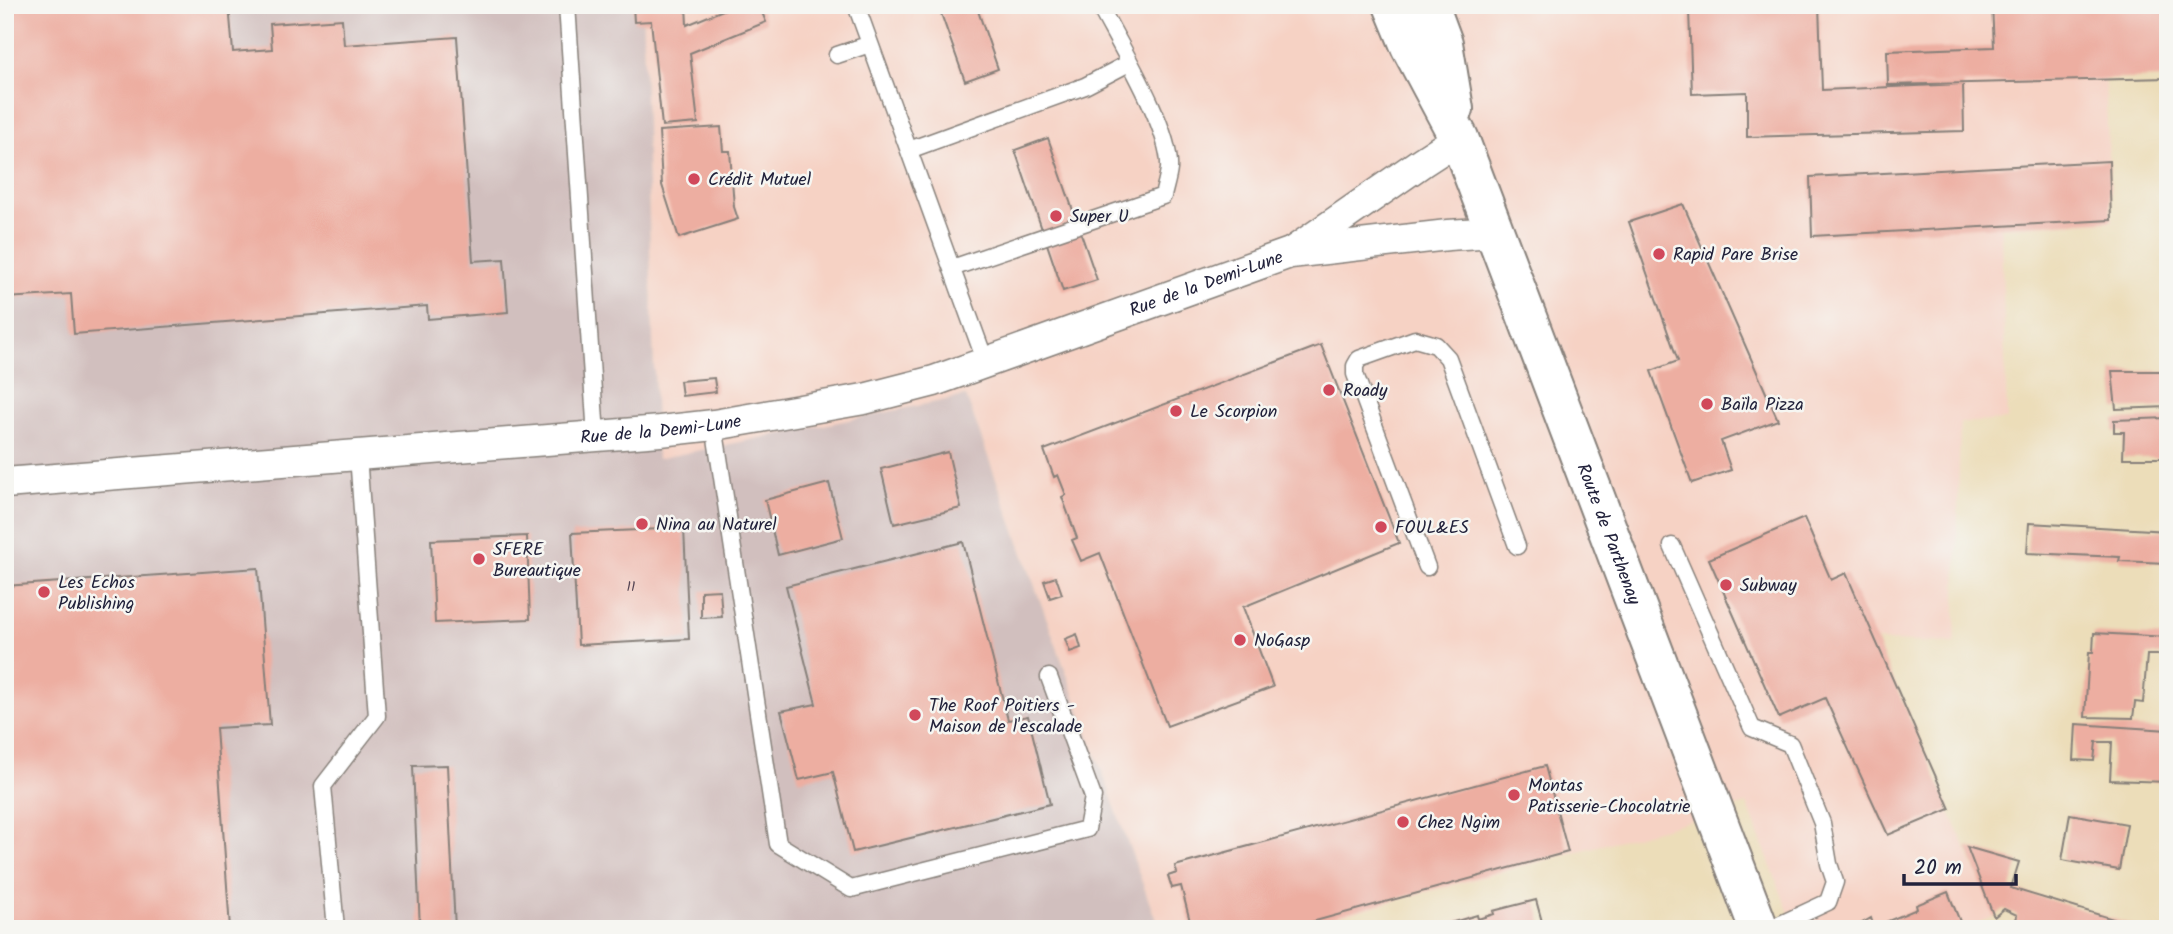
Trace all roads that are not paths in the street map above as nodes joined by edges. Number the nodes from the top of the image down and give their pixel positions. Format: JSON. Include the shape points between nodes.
{"nodes":[{"id":1,"x":567,"y":5,"type":"edge"},
{"id":2,"x":856,"y":5,"type":"edge"},
{"id":3,"x":1099,"y":5,"type":"edge"},
{"id":4,"x":1393,"y":5,"type":"edge"},
{"id":5,"x":1429,"y":5,"type":"edge"},
{"id":6,"x":870,"y":44,"type":"junction"},
{"id":7,"x":837,"y":55,"type":"dead end"},
{"id":8,"x":1129,"y":63,"type":"junction"},
{"id":9,"x":1460,"y":138,"type":"junction"},
{"id":10,"x":909,"y":149,"type":"junction"},
{"id":11,"x":1496,"y":232,"type":"junction"},
{"id":12,"x":1290,"y":253,"type":"junction"},
{"id":13,"x":952,"y":268,"type":"junction"},
{"id":14,"x":986,"y":363,"type":"junction"},
{"id":15,"x":714,"y":425,"type":"junction"},
{"id":16,"x":596,"y":436,"type":"junction"},
{"id":17,"x":358,"y":454,"type":"junction"},
{"id":18,"x":5,"y":483,"type":"edge"},
{"id":19,"x":1517,"y":546,"type":"dead end"},
{"id":20,"x":1672,"y":546,"type":"dead end"},
{"id":21,"x":1427,"y":568,"type":"dead end"},
{"id":22,"x":1049,"y":677,"type":"dead end"},
{"id":23,"x":336,"y":929,"type":"edge"},
{"id":24,"x":1759,"y":929,"type":"edge"},
{"id":25,"x":1770,"y":929,"type":"edge"}],
"edges":[{"from":1,"to":16,"type":"lane"},
{"from":2,"to":6,"type":"lane"},
{"from":3,"to":8,"type":"lane"},
{"from":4,"to":9,"type":"main road","name":"Route de Parthenay"},
{"from":5,"to":9,"type":"main road","name":"Route de Parthenay","via":[[1443,43]]},
{"from":6,"to":7,"type":"lane"},
{"from":6,"to":10,"type":"lane"},
{"from":8,"to":10,"type":"lane","via":[[1085,86]]},
{"from":8,"to":13,"type":"lane","via":[[1165,138],[1169,168],[1163,195]]},
{"from":9,"to":11,"type":"main road","name":"Route de Parthenay"},
{"from":9,"to":12,"type":"street","name":"Rue de la Demi-Lune"},
{"from":10,"to":13,"type":"lane"},
{"from":11,"to":12,"type":"street","name":"Rue de la Demi-Lune"},
{"from":11,"to":24,"type":"main road","name":"Route de Parthenay"},
{"from":12,"to":14,"type":"street","name":"Rue de la Demi-Lune"},
{"from":13,"to":14,"type":"lane"},
{"from":14,"to":15,"type":"street","name":"Rue de la Demi-Lune","via":[[864,399]]},
{"from":15,"to":16,"type":"street","name":"Rue de la Demi-Lune"},
{"from":15,"to":22,"type":"lane","via":[[778,844],[851,889],[1087,829],[1093,797]]},
{"from":16,"to":17,"type":"street","name":"Rue de la Demi-Lune"},
{"from":17,"to":18,"type":"street","name":"Rue de la Demi-Lune"},
{"from":17,"to":23,"type":"lane","via":[[377,716],[323,786]]},
{"from":19,"to":21,"type":"lane","via":[[1448,358],[1436,345],[1415,339],[1359,359],[1355,374]]},
{"from":20,"to":25,"type":"lane","via":[[1752,727],[1790,744],[1822,823],[1835,881],[1828,902]]}]}
